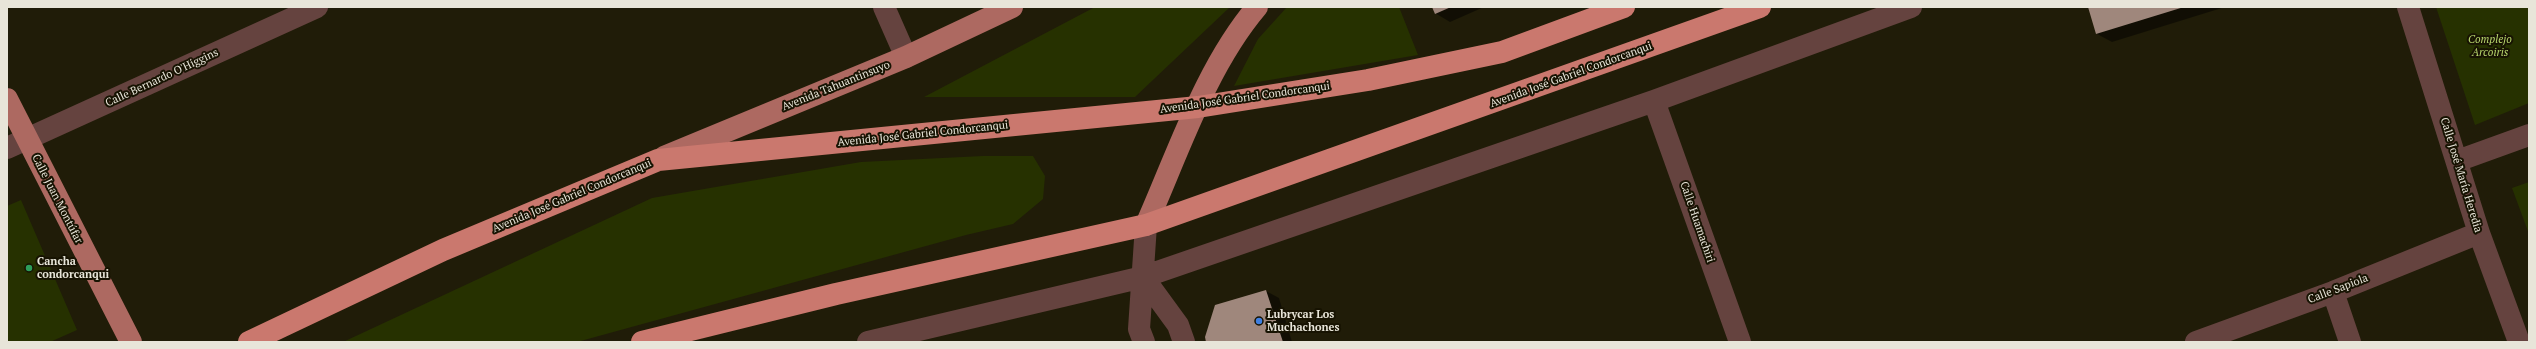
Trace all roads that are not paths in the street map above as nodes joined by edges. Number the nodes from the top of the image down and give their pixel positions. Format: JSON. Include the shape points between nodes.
{"nodes":[{"id":1,"x":317,"y":7,"type":"edge"},
{"id":2,"x":884,"y":7,"type":"edge"},
{"id":3,"x":1012,"y":7,"type":"edge"},
{"id":4,"x":1256,"y":7,"type":"edge"},
{"id":5,"x":1624,"y":7,"type":"edge"},
{"id":6,"x":1760,"y":7,"type":"edge"},
{"id":7,"x":1911,"y":7,"type":"edge"},
{"id":8,"x":2408,"y":7,"type":"edge"},
{"id":9,"x":906,"y":57,"type":"junction"},
{"id":10,"x":7,"y":99,"type":"edge"},
{"id":11,"x":1654,"y":101,"type":"junction"},
{"id":12,"x":1198,"y":107,"type":"junction"},
{"id":13,"x":2529,"y":135,"type":"edge"},
{"id":14,"x":26,"y":140,"type":"junction"},
{"id":15,"x":7,"y":148,"type":"edge"},
{"id":16,"x":658,"y":160,"type":"junction"},
{"id":17,"x":2457,"y":161,"type":"junction"},
{"id":18,"x":1146,"y":225,"type":"junction"},
{"id":19,"x":2479,"y":233,"type":"junction"},
{"id":20,"x":1143,"y":277,"type":"junction"},
{"id":21,"x":2333,"y":292,"type":"junction"},
{"id":22,"x":131,"y":342,"type":"edge"},
{"id":23,"x":249,"y":342,"type":"edge"},
{"id":24,"x":642,"y":342,"type":"edge"},
{"id":25,"x":868,"y":342,"type":"edge"},
{"id":26,"x":1144,"y":342,"type":"edge"},
{"id":27,"x":1184,"y":342,"type":"edge"},
{"id":28,"x":1740,"y":342,"type":"edge"},
{"id":29,"x":2196,"y":342,"type":"edge"},
{"id":30,"x":2350,"y":342,"type":"edge"},
{"id":31,"x":2519,"y":342,"type":"edge"}],
"edges":[{"from":1,"to":14,"type":"street","name":"Calle Bernardo O'Higgins"},
{"from":2,"to":9,"type":"street"},
{"from":3,"to":9,"type":"main road","name":"Avenida Tahuantinsuyo"},
{"from":4,"to":12,"type":"main road","via":[[1236,31]]},
{"from":5,"to":12,"type":"highway","name":"Avenida José Gabriel Condorcanqui","via":[[1502,52],[1368,80]]},
{"from":6,"to":18,"type":"highway","name":"Avenida José Gabriel Condorcanqui"},
{"from":7,"to":11,"type":"street"},
{"from":8,"to":17,"type":"street","name":"Calle José María Heredia"},
{"from":9,"to":16,"type":"main road","name":"Avenida Tahuantinsuyo"},
{"from":10,"to":14,"type":"main road","name":"Calle Juan Montúfar"},
{"from":11,"to":20,"type":"street"},
{"from":11,"to":28,"type":"street","name":"Calle Huamachiri"},
{"from":12,"to":16,"type":"highway","name":"Avenida José Gabriel Condorcanqui"},
{"from":12,"to":18,"type":"main road"},
{"from":13,"to":17,"type":"street"},
{"from":14,"to":15,"type":"street","name":"Calle Bernardo O'Higgins"},
{"from":14,"to":22,"type":"main road","name":"Calle Juan Montúfar"},
{"from":16,"to":23,"type":"highway","name":"Avenida José Gabriel Condorcanqui","via":[[443,250]]},
{"from":17,"to":19,"type":"street","name":"Calle José María Heredia"},
{"from":18,"to":20,"type":"street"},
{"from":18,"to":24,"type":"highway","name":"Avenida José Gabriel Condorcanqui","via":[[836,294]]},
{"from":19,"to":21,"type":"street","name":"Calle Sapiola"},
{"from":19,"to":31,"type":"street","name":"Calle José María Heredia"},
{"from":20,"to":25,"type":"street"},
{"from":20,"to":26,"type":"street","via":[[1139,329]]},
{"from":20,"to":27,"type":"street","via":[[1178,325]]},
{"from":21,"to":29,"type":"street","name":"Calle Sapiola"},
{"from":21,"to":30,"type":"street"}]}
